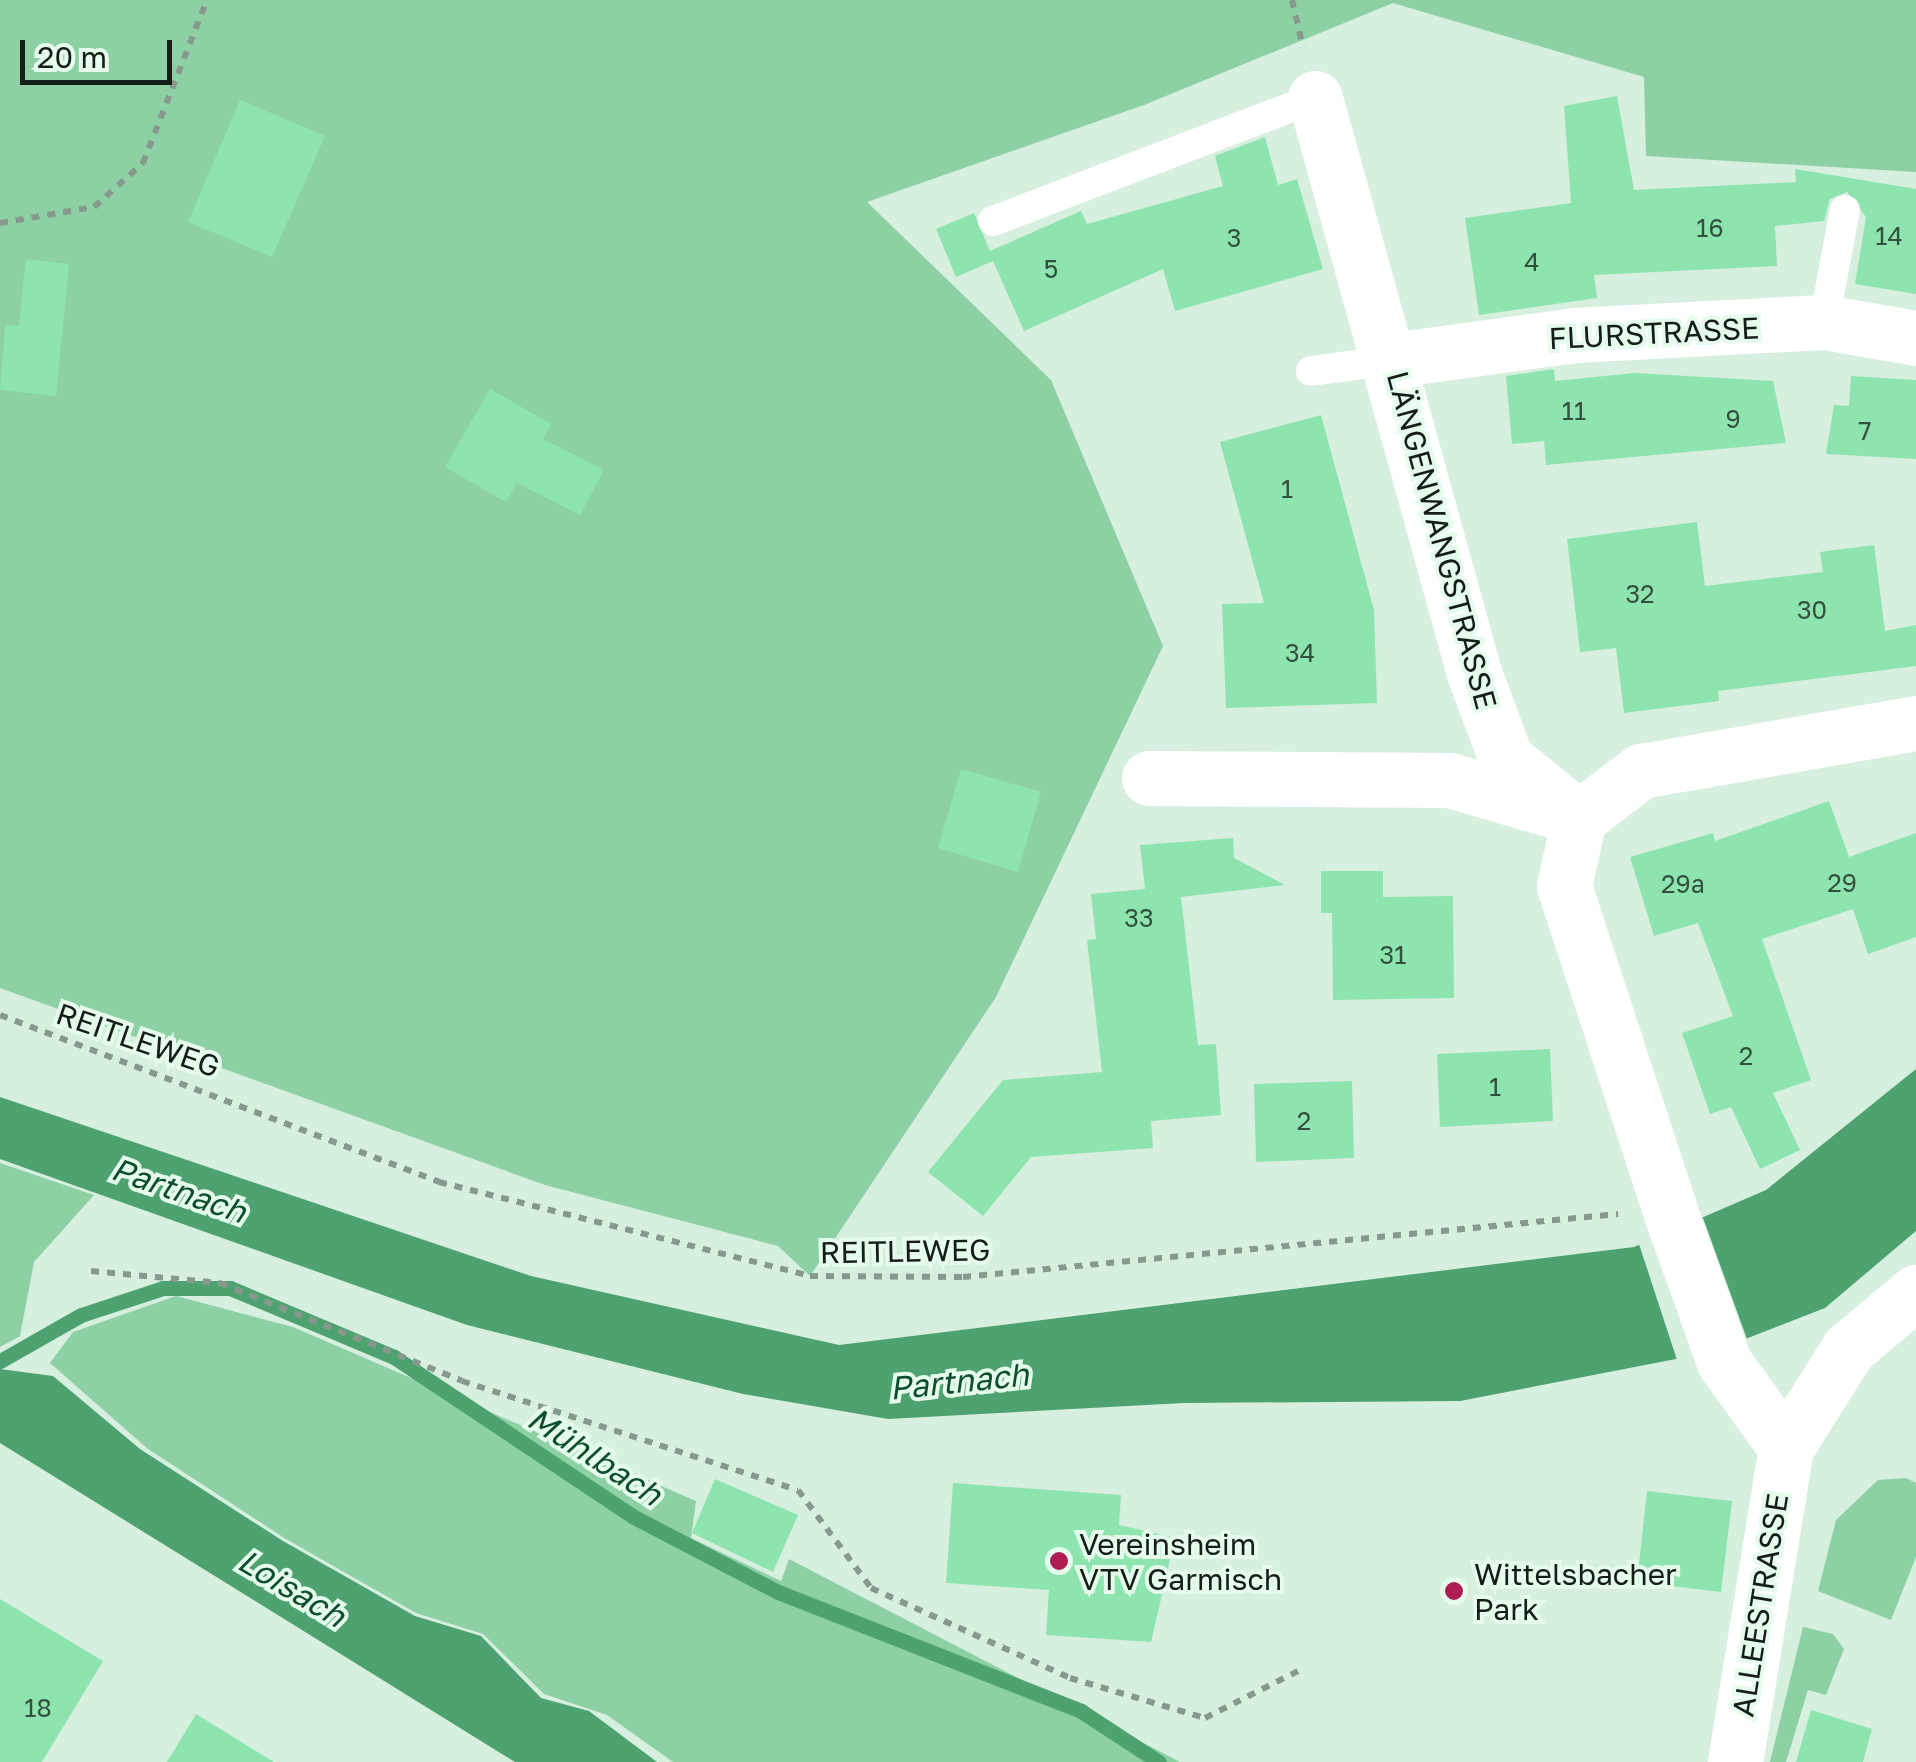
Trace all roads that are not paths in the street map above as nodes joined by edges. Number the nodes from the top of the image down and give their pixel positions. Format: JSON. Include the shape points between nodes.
{"nodes":[{"id":1,"x":1315,"y":98,"type":"joint"},
{"id":2,"x":1844,"y":210,"type":"dead end"},
{"id":3,"x":993,"y":221,"type":"dead end"},
{"id":4,"x":1824,"y":322,"type":"junction"},
{"id":5,"x":1916,"y":338,"type":"edge"},
{"id":6,"x":1392,"y":360,"type":"junction"},
{"id":7,"x":1311,"y":371,"type":"dead end"},
{"id":8,"x":1916,"y":723,"type":"edge"},
{"id":9,"x":1150,"y":778,"type":"dead end"},
{"id":10,"x":1579,"y":818,"type":"junction"},
{"id":11,"x":1916,"y":1292,"type":"edge"},
{"id":12,"x":1786,"y":1448,"type":"junction"},
{"id":13,"x":1735,"y":1762,"type":"edge"}],
"edges":[{"from":1,"to":3,"type":"lane"},
{"from":1,"to":6,"type":"street","name":"LÄNGENWANGSTRASSE"},
{"from":2,"to":4,"type":"lane"},
{"from":4,"to":5,"type":"street","name":"FLURSTRASSE"},
{"from":4,"to":6,"type":"street","name":"FLURSTRASSE","via":[[1575,335]]},
{"from":6,"to":7,"type":"lane"},
{"from":6,"to":10,"type":"street","name":"LÄNGENWANGSTRASSE","via":[[1474,673],[1506,759]]},
{"from":8,"to":10,"type":"street","via":[[1641,771]]},
{"from":9,"to":10,"type":"street","via":[[1450,780]]},
{"from":10,"to":12,"type":"street","via":[[1564,886],[1724,1362]]},
{"from":11,"to":12,"type":"street","via":[[1848,1349]]},
{"from":12,"to":13,"type":"street","name":"ALLEESTRASSE"}]}
